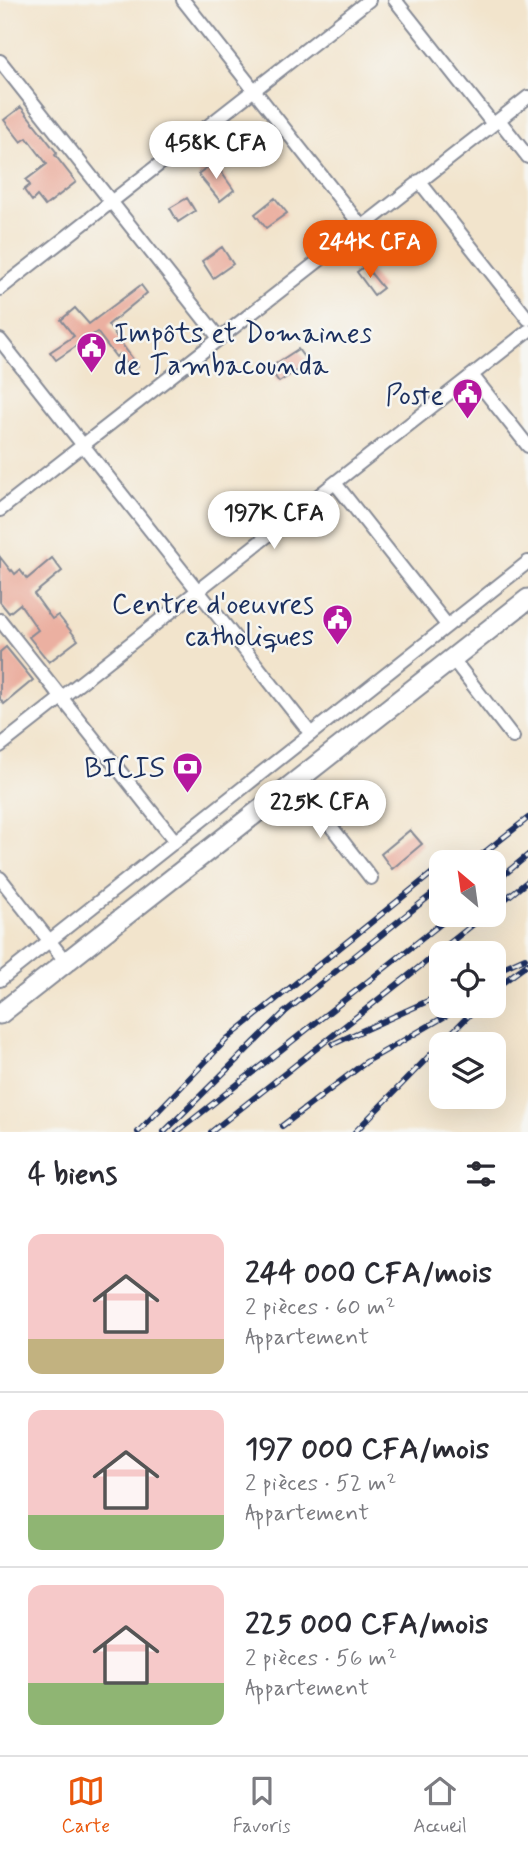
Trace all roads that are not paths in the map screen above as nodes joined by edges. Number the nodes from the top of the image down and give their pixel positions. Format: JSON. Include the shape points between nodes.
{"nodes":[{"id":1,"x":183,"y":0,"type":"edge"},
{"id":2,"x":369,"y":0,"type":"edge"},
{"id":3,"x":395,"y":0,"type":"edge"},
{"id":4,"x":0,"y":61,"type":"edge"},
{"id":5,"x":254,"y":90,"type":"junction"},
{"id":6,"x":528,"y":97,"type":"edge"},
{"id":7,"x":496,"y":122,"type":"junction"},
{"id":8,"x":528,"y":157,"type":"edge"},
{"id":9,"x":419,"y":181,"type":"junction"},
{"id":10,"x":111,"y":202,"type":"junction"},
{"id":11,"x":362,"y":227,"type":"junction"},
{"id":12,"x":0,"y":289,"type":"edge"},
{"id":13,"x":528,"y":319,"type":"edge"},
{"id":14,"x":528,"y":331,"type":"edge"},
{"id":15,"x":219,"y":338,"type":"junction"},
{"id":16,"x":0,"y":340,"type":"edge"},
{"id":17,"x":472,"y":375,"type":"junction"},
{"id":18,"x":83,"y":445,"type":"junction"},
{"id":19,"x":528,"y":446,"type":"edge"},
{"id":20,"x":335,"y":483,"type":"junction"},
{"id":21,"x":0,"y":510,"type":"edge"},
{"id":22,"x":528,"y":562,"type":"edge"},
{"id":23,"x":198,"y":590,"type":"junction"},
{"id":24,"x":528,"y":599,"type":"edge"},
{"id":25,"x":0,"y":620,"type":"edge"},
{"id":26,"x":447,"y":625,"type":"junction"},
{"id":27,"x":452,"y":658,"type":"junction"},
{"id":28,"x":61,"y":697,"type":"junction"},
{"id":29,"x":311,"y":734,"type":"junction"},
{"id":30,"x":513,"y":737,"type":"dead end"},
{"id":31,"x":0,"y":746,"type":"edge"},
{"id":32,"x":296,"y":781,"type":"junction"},
{"id":33,"x":175,"y":841,"type":"junction"},
{"id":34,"x":0,"y":878,"type":"edge"},
{"id":35,"x":370,"y":878,"type":"dead end"},
{"id":36,"x":49,"y":941,"type":"junction"},
{"id":37,"x":66,"y":962,"type":"junction"},
{"id":38,"x":0,"y":979,"type":"edge"},
{"id":39,"x":0,"y":1014,"type":"edge"}],
"edges":[{"from":1,"to":5,"type":"street"},
{"from":2,"to":5,"type":"street"},
{"from":3,"to":7,"type":"street"},
{"from":4,"to":10,"type":"street"},
{"from":5,"to":10,"type":"street"},
{"from":5,"to":11,"type":"street"},
{"from":6,"to":7,"type":"street"},
{"from":7,"to":8,"type":"street"},
{"from":7,"to":9,"type":"street"},
{"from":9,"to":11,"type":"street"},
{"from":9,"to":13,"type":"street"},
{"from":10,"to":12,"type":"street"},
{"from":10,"to":15,"type":"street"},
{"from":11,"to":15,"type":"street"},
{"from":14,"to":17,"type":"street"},
{"from":15,"to":18,"type":"street"},
{"from":16,"to":18,"type":"street"},
{"from":17,"to":19,"type":"street"},
{"from":17,"to":20,"type":"street"},
{"from":18,"to":21,"type":"street"},
{"from":18,"to":23,"type":"street"},
{"from":20,"to":23,"type":"street"},
{"from":20,"to":26,"type":"street"},
{"from":22,"to":26,"type":"street"},
{"from":23,"to":28,"type":"street"},
{"from":23,"to":29,"type":"street"},
{"from":24,"to":27,"type":"highway"},
{"from":25,"to":28,"type":"street"},
{"from":26,"to":29,"type":"street"},
{"from":27,"to":30,"type":"street"},
{"from":27,"to":32,"type":"highway"},
{"from":28,"to":31,"type":"street"},
{"from":28,"to":33,"type":"street"},
{"from":29,"to":33,"type":"street"},
{"from":32,"to":35,"type":"street"},
{"from":32,"to":37,"type":"highway"},
{"from":33,"to":36,"type":"street"},
{"from":34,"to":36,"type":"street"},
{"from":36,"to":37,"type":"street"},
{"from":36,"to":38,"type":"street"},
{"from":37,"to":39,"type":"highway"}]}
